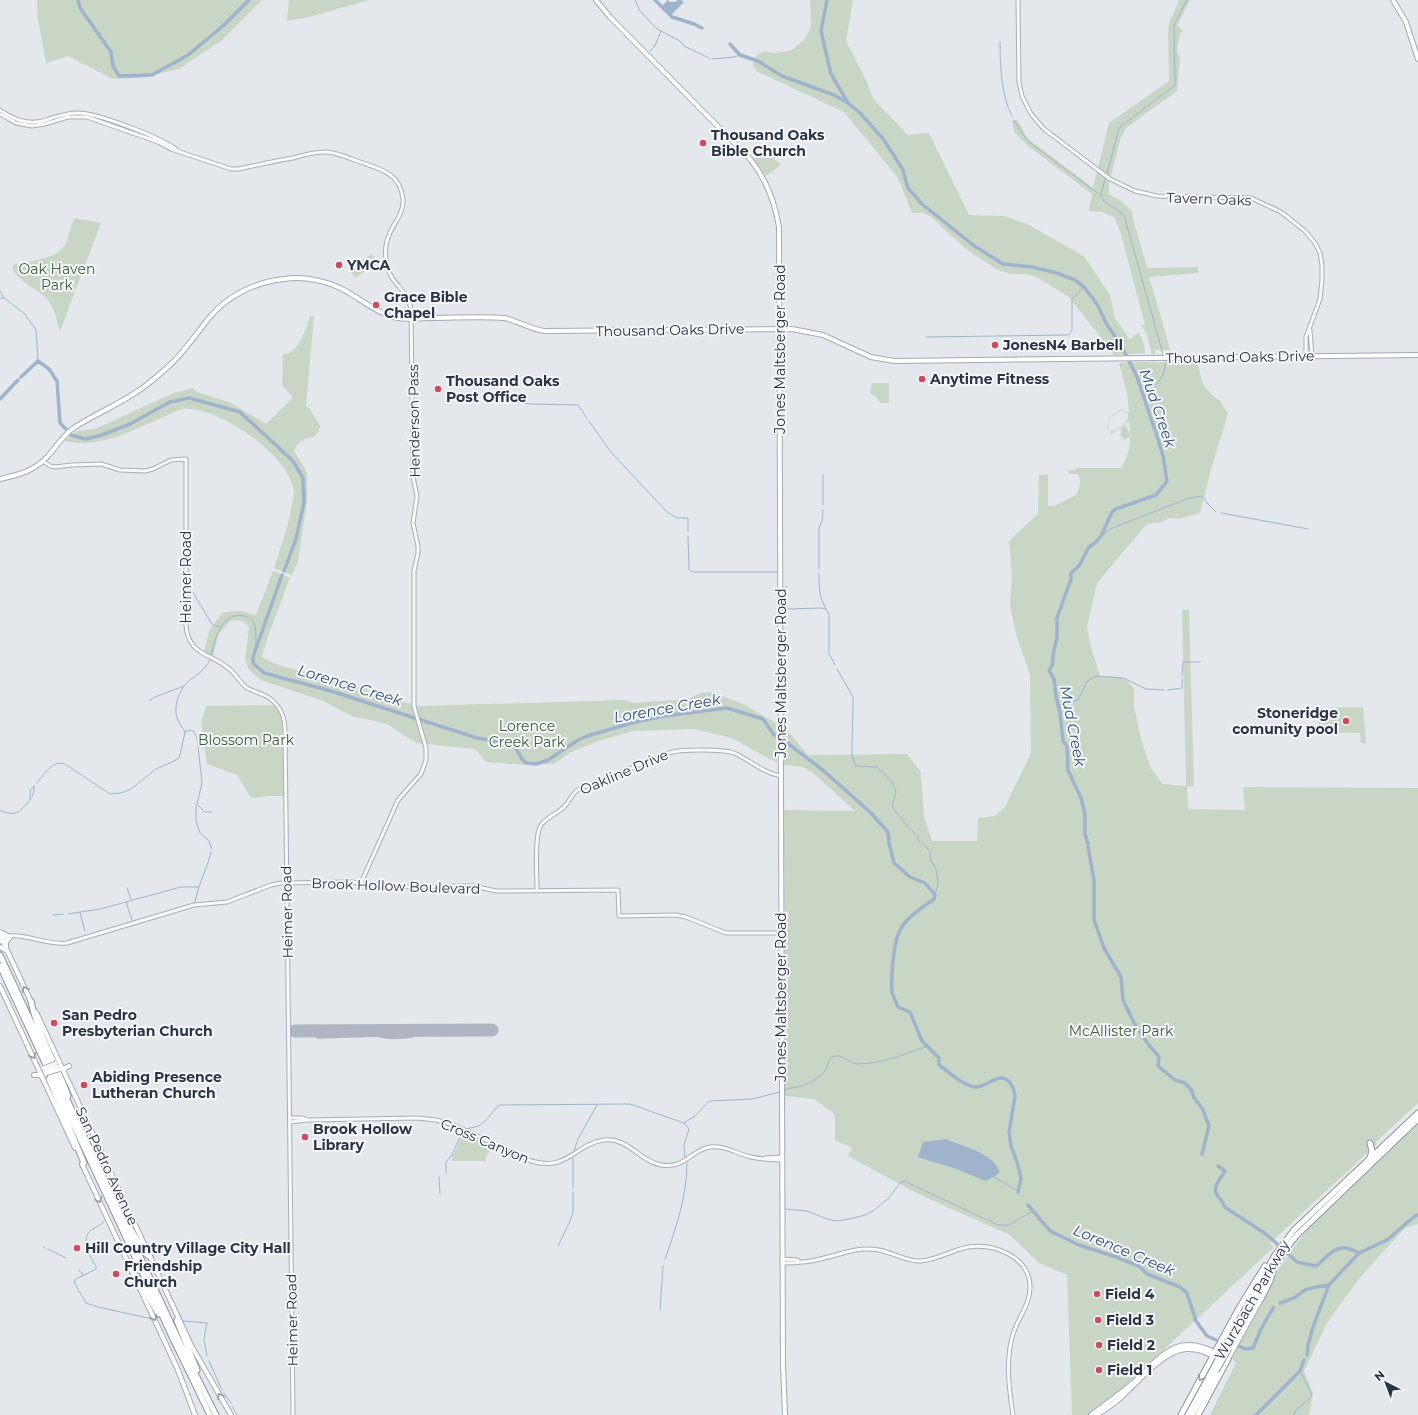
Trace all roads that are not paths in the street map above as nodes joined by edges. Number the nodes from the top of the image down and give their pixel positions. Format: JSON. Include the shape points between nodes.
{"nodes":[{"id":1,"x":596,"y":0,"type":"edge"},
{"id":2,"x":1018,"y":0,"type":"edge"},
{"id":3,"x":1393,"y":0,"type":"edge"},
{"id":4,"x":1418,"y":59,"type":"edge"},
{"id":5,"x":0,"y":110,"type":"edge"},
{"id":6,"x":0,"y":114,"type":"edge"},
{"id":7,"x":178,"y":151,"type":"junction"},
{"id":8,"x":412,"y":319,"type":"junction"},
{"id":9,"x":1310,"y":328,"type":"junction"},
{"id":10,"x":780,"y":329,"type":"junction"},
{"id":11,"x":1418,"y":355,"type":"edge"},
{"id":12,"x":1306,"y":356,"type":"junction"},
{"id":13,"x":1312,"y":356,"type":"junction"},
{"id":14,"x":43,"y":461,"type":"junction"},
{"id":15,"x":0,"y":479,"type":"edge"},
{"id":16,"x":781,"y":776,"type":"junction"},
{"id":17,"x":286,"y":883,"type":"junction"},
{"id":18,"x":361,"y":883,"type":"junction"},
{"id":19,"x":537,"y":891,"type":"junction"},
{"id":20,"x":781,"y":933,"type":"junction"},
{"id":21,"x":9,"y":936,"type":"junction"},
{"id":22,"x":1,"y":937,"type":"edge"},
{"id":23,"x":0,"y":947,"type":"edge"},
{"id":24,"x":7,"y":949,"type":"junction"},
{"id":25,"x":0,"y":955,"type":"edge"},
{"id":26,"x":0,"y":966,"type":"edge"},
{"id":27,"x":0,"y":986,"type":"edge"},
{"id":28,"x":31,"y":1001,"type":"junction"},
{"id":29,"x":69,"y":1066,"type":"dead end"},
{"id":30,"x":60,"y":1067,"type":"junction"},
{"id":31,"x":44,"y":1071,"type":"junction"},
{"id":32,"x":34,"y":1075,"type":"dead end"},
{"id":33,"x":43,"y":1078,"type":"junction"},
{"id":34,"x":71,"y":1108,"type":"junction"},
{"id":35,"x":1418,"y":1113,"type":"edge"},
{"id":36,"x":1418,"y":1119,"type":"edge"},
{"id":37,"x":290,"y":1120,"type":"junction"},
{"id":38,"x":1385,"y":1144,"type":"junction"},
{"id":39,"x":781,"y":1158,"type":"junction"},
{"id":40,"x":1369,"y":1159,"type":"junction"},
{"id":41,"x":83,"y":1165,"type":"junction"},
{"id":42,"x":118,"y":1209,"type":"junction"},
{"id":43,"x":1289,"y":1240,"type":"junction"},
{"id":44,"x":1277,"y":1255,"type":"junction"},
{"id":45,"x":150,"y":1257,"type":"junction"},
{"id":46,"x":782,"y":1261,"type":"junction"},
{"id":47,"x":1275,"y":1265,"type":"junction"},
{"id":48,"x":133,"y":1273,"type":"junction"},
{"id":49,"x":1266,"y":1290,"type":"junction"},
{"id":50,"x":1269,"y":1297,"type":"dead end"},
{"id":51,"x":1261,"y":1299,"type":"joint"},
{"id":52,"x":178,"y":1318,"type":"junction"},
{"id":53,"x":170,"y":1331,"type":"junction"},
{"id":54,"x":1219,"y":1344,"type":"junction"},
{"id":55,"x":1227,"y":1347,"type":"junction"},
{"id":56,"x":1205,"y":1350,"type":"junction"},
{"id":57,"x":1166,"y":1352,"type":"junction"},
{"id":58,"x":1231,"y":1353,"type":"junction"},
{"id":59,"x":1214,"y":1354,"type":"junction"},
{"id":60,"x":1227,"y":1361,"type":"junction"},
{"id":61,"x":1209,"y":1363,"type":"junction"},
{"id":62,"x":1155,"y":1366,"type":"junction"},
{"id":63,"x":1214,"y":1370,"type":"junction"},
{"id":64,"x":1222,"y":1370,"type":"junction"},
{"id":65,"x":202,"y":1386,"type":"junction"},
{"id":66,"x":229,"y":1413,"type":"edge"},
{"id":67,"x":212,"y":1414,"type":"edge"},
{"id":68,"x":195,"y":1415,"type":"edge"},
{"id":69,"x":293,"y":1415,"type":"edge"},
{"id":70,"x":785,"y":1415,"type":"edge"},
{"id":71,"x":1013,"y":1415,"type":"edge"},
{"id":72,"x":1091,"y":1415,"type":"edge"},
{"id":73,"x":1097,"y":1415,"type":"edge"},
{"id":74,"x":1181,"y":1415,"type":"edge"},
{"id":75,"x":1188,"y":1415,"type":"edge"},
{"id":76,"x":1192,"y":1415,"type":"edge"},
{"id":77,"x":1198,"y":1415,"type":"edge"}],
"edges":[{"from":1,"to":10,"type":"main road","name":"Jones Maltsberger Road","via":[[746,154],[763,178],[774,204],[779,227]]},
{"from":2,"to":9,"type":"street","name":"Tavern Oaks","via":[[1019,82],[1024,102],[1044,129],[1101,173],[1122,186],[1144,194],[1169,197],[1251,198],[1286,216],[1312,238],[1321,258],[1321,294]]},
{"from":3,"to":4,"type":"main road","via":[[1406,22]]},
{"from":5,"to":7,"type":"street","name":"Henderson Pass","via":[[12,118],[29,122],[44,121],[68,113],[88,113],[159,139]]},
{"from":6,"to":7,"type":"street","name":"Henderson Pass","via":[[16,123],[32,126],[68,117],[87,117]]},
{"from":7,"to":8,"type":"street","name":"Henderson Pass","via":[[231,169],[330,152],[378,167],[390,174],[400,189],[403,204],[400,217],[390,232],[386,263],[391,277],[408,298]]},
{"from":8,"to":10,"type":"main road","name":"Thousand Oaks Drive","via":[[505,318],[544,331]]},
{"from":8,"to":14,"type":"main road","name":"Thousand Oaks Drive","via":[[381,313],[346,291],[312,280],[286,278],[250,288],[217,309],[184,351],[154,379],[136,393],[73,428]]},
{"from":8,"to":18,"type":"street","name":"Henderson Pass","via":[[413,477],[417,496],[413,519],[418,546],[414,571],[414,708],[427,752],[424,769],[398,800]]},
{"from":9,"to":12,"type":"street","name":"Tavern Oaks","via":[[1306,337]]},
{"from":9,"to":13,"type":"street","name":"Tavern Oaks"},
{"from":10,"to":12,"type":"main road","name":"Thousand Oaks Drive","via":[[823,335],[862,354],[885,360]]},
{"from":10,"to":16,"type":"main road","name":"Jones Maltsberger Road"},
{"from":11,"to":13,"type":"main road","name":"Thousand Oaks Drive"},
{"from":12,"to":13,"type":"main road","name":"Thousand Oaks Drive"},
{"from":14,"to":15,"type":"main road","name":"Thousand Oaks Drive","via":[[29,471]]},
{"from":14,"to":17,"type":"street","name":"Heimer Road","via":[[55,468],[101,464],[120,470],[145,470],[171,460],[186,459],[187,635],[197,650],[225,666],[248,688],[272,700],[283,714]]},
{"from":16,"to":19,"type":"street","name":"Oakline Drive","via":[[769,773],[727,751],[680,751],[669,753],[579,790],[539,828]]},
{"from":16,"to":20,"type":"main road","name":"Jones Maltsberger Road"},
{"from":17,"to":18,"type":"street","name":"Brook Hollow Boulevard"},
{"from":17,"to":21,"type":"street","name":"Brook Hollow Boulevard","via":[[271,885],[227,902],[194,905],[67,943],[54,944]]},
{"from":17,"to":37,"type":"street","name":"Heimer Road"},
{"from":18,"to":19,"type":"street","name":"Brook Hollow Boulevard","via":[[380,888],[469,886],[496,891]]},
{"from":19,"to":20,"type":"street","name":"Brook Hollow Boulevard","via":[[618,890],[619,916],[676,915],[726,933]]},
{"from":20,"to":39,"type":"main road","name":"Jones Maltsberger Road"},
{"from":21,"to":22,"type":"main road"},
{"from":21,"to":22,"type":"street","name":"Brook Hollow Boulevard"},
{"from":21,"to":24,"type":"main road","via":[[6,942]]},
{"from":22,"to":24,"type":"main road","name":"San Pedro Avenue"},
{"from":23,"to":24,"type":"main road"},
{"from":28,"to":24,"type":"main road","name":"San Pedro Avenue","one_way":true},
{"from":25,"to":34,"type":"highway"},
{"from":26,"to":31,"type":"highway"},
{"from":27,"to":31,"type":"main road","one_way":true},
{"from":28,"to":30,"type":"main road","name":"San Pedro Avenue"},
{"from":28,"to":34,"type":"highway","via":[[40,1031],[64,1083]]},
{"from":29,"to":30,"type":"main road"},
{"from":30,"to":31,"type":"main road","bridge":true},
{"from":30,"to":45,"type":"main road","name":"San Pedro Avenue"},
{"from":31,"to":33,"type":"main road"},
{"from":31,"to":41,"type":"highway","via":[[48,1074]]},
{"from":31,"to":53,"type":"highway"},
{"from":32,"to":33,"type":"main road"},
{"from":33,"to":41,"type":"main road","name":"San Pedro Avenue"},
{"from":34,"to":42,"type":"highway"},
{"from":35,"to":38,"type":"highway","name":"Wurzbach Parkway"},
{"from":36,"to":43,"type":"highway","name":"Wurzbach Parkway"},
{"from":37,"to":39,"type":"street","name":"Cross Canyon","via":[[436,1120],[531,1161],[544,1164],[561,1161],[594,1143],[609,1140],[624,1144],[649,1161],[669,1166],[712,1147],[724,1148],[752,1158]]},
{"from":37,"to":69,"type":"street","name":"Heimer Road"},
{"from":38,"to":40,"type":"highway","name":"Wurzbach Parkway"},
{"from":38,"to":40,"type":"highway","via":[[1375,1146],[1370,1143],[1372,1151]]},
{"from":39,"to":46,"type":"main road","name":"Jones Maltsberger Road"},
{"from":40,"to":43,"type":"highway","name":"Wurzbach Parkway","via":[[1302,1222]]},
{"from":41,"to":48,"type":"main road","name":"San Pedro Avenue","one_way":true},
{"from":42,"to":45,"type":"highway"},
{"from":42,"to":65,"type":"highway"},
{"from":43,"to":44,"type":"highway","name":"Wurzbach Parkway"},
{"from":44,"to":47,"type":"highway","name":"Wurzbach Parkway"},
{"from":44,"to":54,"type":"highway","via":[[1265,1266],[1250,1289]]},
{"from":44,"to":55,"type":"highway","name":"Wurzbach Parkway"},
{"from":45,"to":52,"type":"main road","name":"San Pedro Avenue"},
{"from":46,"to":70,"type":"main road","name":"Jones Maltsberger Road"},
{"from":46,"to":71,"type":"street","via":[[825,1258],[866,1248],[882,1250],[917,1261],[976,1247],[991,1248],[1013,1257],[1026,1269],[1030,1286],[1028,1300],[1013,1333],[1008,1361]]},
{"from":47,"to":49,"type":"highway"},
{"from":47,"to":55,"type":"highway","name":"Wurzbach Parkway"},
{"from":48,"to":53,"type":"highway"},
{"from":48,"to":68,"type":"main road","name":"San Pedro Avenue","one_way":true,"via":[[178,1370]]},
{"from":49,"to":50,"type":"highway"},
{"from":49,"to":51,"type":"highway"},
{"from":51,"to":58,"type":"main road","name":"Wurzbach Parkway"},
{"from":52,"to":65,"type":"highway"},
{"from":66,"to":52,"type":"main road","name":"San Pedro Avenue","one_way":true},
{"from":53,"to":67,"type":"highway"},
{"from":54,"to":56,"type":"main road"},
{"from":54,"to":58,"type":"highway","via":[[1220,1350],[1227,1354]]},
{"from":54,"to":59,"type":"highway"},
{"from":55,"to":63,"type":"highway","name":"Wurzbach Parkway","bridge":true},
{"from":56,"to":57,"type":"main road","via":[[1198,1345],[1183,1345]]},
{"from":56,"to":59,"type":"main road"},
{"from":56,"to":61,"type":"main road"},
{"from":56,"to":62,"type":"main road","via":[[1180,1349],[1167,1355]]},
{"from":57,"to":62,"type":"main road"},
{"from":57,"to":72,"type":"main road","via":[[1118,1396]]},
{"from":58,"to":60,"type":"main road","name":"Wurzbach Parkway"},
{"from":59,"to":60,"type":"main road"},
{"from":59,"to":61,"type":"highway"},
{"from":60,"to":64,"type":"highway"},
{"from":61,"to":64,"type":"highway","via":[[1216,1362],[1222,1366]]},
{"from":61,"to":74,"type":"highway","one_way":true},
{"from":62,"to":73,"type":"main road","via":[[1118,1400]]},
{"from":63,"to":75,"type":"highway","name":"Wurzbach Parkway"},
{"from":63,"to":76,"type":"highway","name":"Wurzbach Parkway"},
{"from":64,"to":77,"type":"highway"},
{"from":65,"to":67,"type":"highway"}]}
